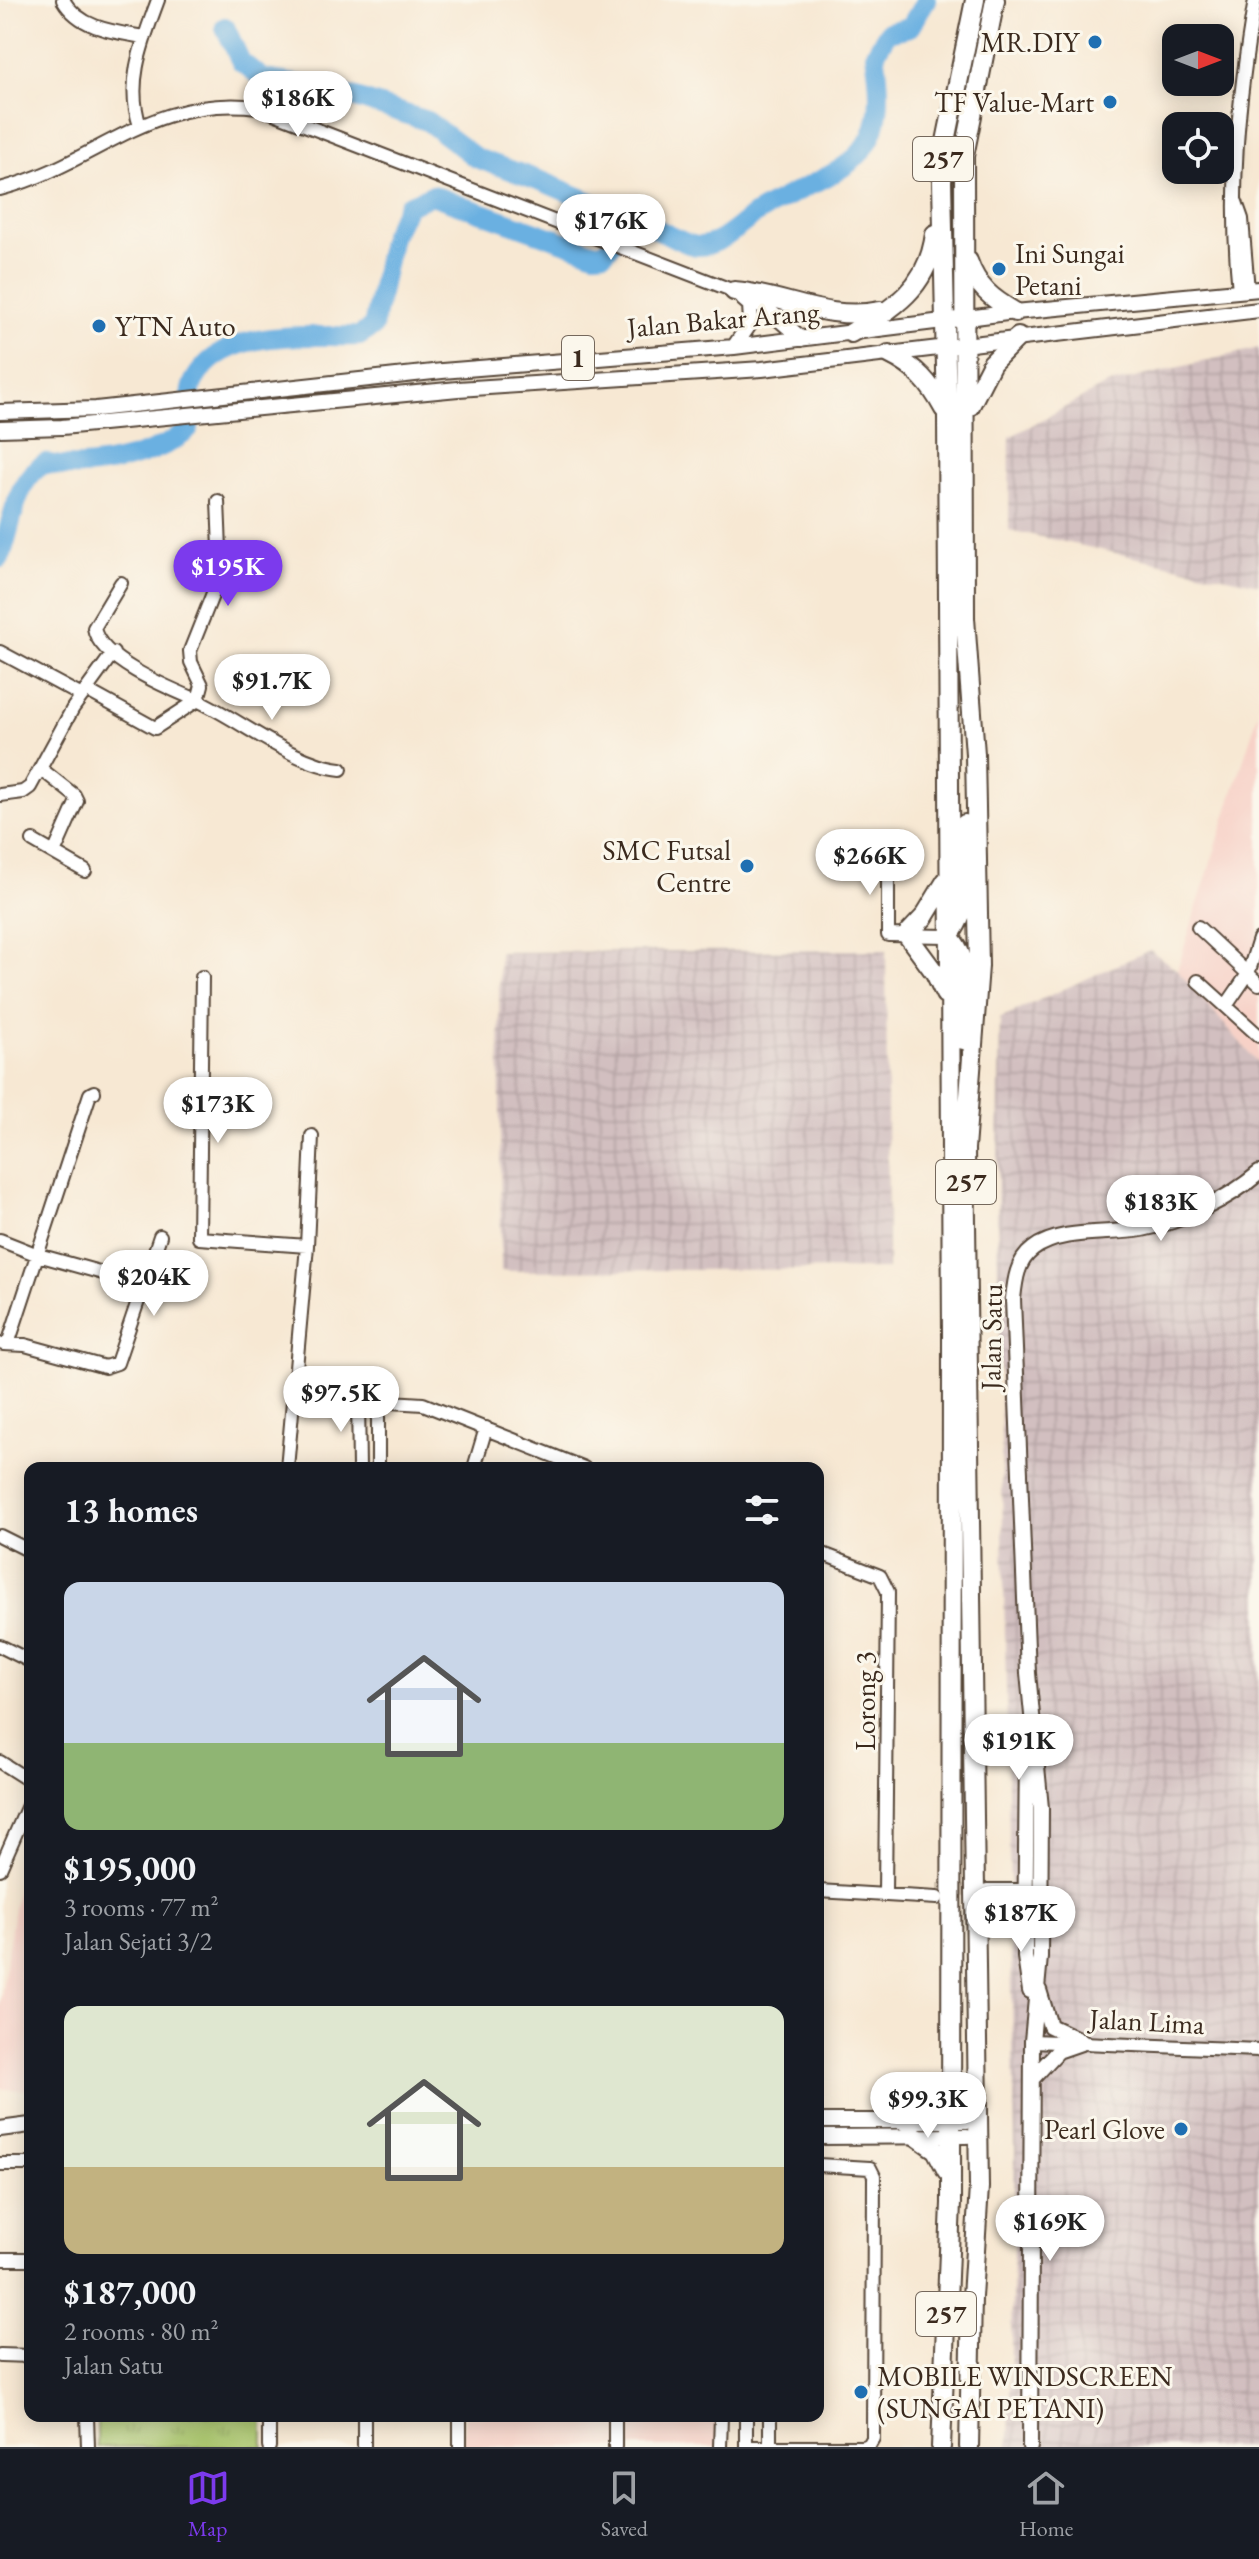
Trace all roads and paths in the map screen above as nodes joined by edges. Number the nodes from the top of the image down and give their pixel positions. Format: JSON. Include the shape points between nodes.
{"nodes":[{"id":1,"x":63,"y":0,"type":"edge"},
{"id":2,"x":158,"y":0,"type":"edge"},
{"id":3,"x":975,"y":0,"type":"edge"},
{"id":4,"x":995,"y":0,"type":"edge"},
{"id":5,"x":1255,"y":0,"type":"edge"},
{"id":6,"x":144,"y":37,"type":"junction"},
{"id":7,"x":1244,"y":69,"type":"junction"},
{"id":8,"x":1259,"y":69,"type":"edge"},
{"id":9,"x":140,"y":126,"type":"junction"},
{"id":10,"x":942,"y":182,"type":"junction"},
{"id":11,"x":0,"y":189,"type":"edge"},
{"id":12,"x":964,"y":251,"type":"junction"},
{"id":13,"x":1249,"y":290,"type":"edge"},
{"id":14,"x":734,"y":291,"type":"junction"},
{"id":15,"x":896,"y":307,"type":"junction"},
{"id":16,"x":1259,"y":310,"type":"edge"},
{"id":17,"x":1015,"y":312,"type":"junction"},
{"id":18,"x":967,"y":319,"type":"junction"},
{"id":19,"x":944,"y":321,"type":"junction"},
{"id":20,"x":851,"y":333,"type":"junction"},
{"id":21,"x":1018,"y":337,"type":"junction"},
{"id":22,"x":802,"y":339,"type":"junction"},
{"id":23,"x":967,"y":343,"type":"junction"},
{"id":24,"x":945,"y":346,"type":"junction"},
{"id":25,"x":734,"y":347,"type":"junction"},
{"id":26,"x":889,"y":354,"type":"junction"},
{"id":27,"x":162,"y":410,"type":"junction"},
{"id":28,"x":0,"y":412,"type":"edge"},
{"id":29,"x":947,"y":415,"type":"junction"},
{"id":30,"x":967,"y":415,"type":"junction"},
{"id":31,"x":0,"y":429,"type":"edge"},
{"id":32,"x":218,"y":501,"type":"dead end"},
{"id":33,"x":121,"y":583,"type":"dead end"},
{"id":34,"x":0,"y":652,"type":"edge"},
{"id":35,"x":113,"y":653,"type":"junction"},
{"id":36,"x":84,"y":693,"type":"junction"},
{"id":37,"x":198,"y":700,"type":"junction"},
{"id":38,"x":975,"y":754,"type":"junction"},
{"id":39,"x":41,"y":769,"type":"junction"},
{"id":40,"x":341,"y":769,"type":"dead end"},
{"id":41,"x":0,"y":795,"type":"edge"},
{"id":42,"x":33,"y":841,"type":"dead end"},
{"id":43,"x":54,"y":853,"type":"junction"},
{"id":44,"x":888,"y":859,"type":"dead end"},
{"id":45,"x":85,"y":871,"type":"dead end"},
{"id":46,"x":947,"y":879,"type":"junction"},
{"id":47,"x":1198,"y":927,"type":"dead end"},
{"id":48,"x":907,"y":935,"type":"junction"},
{"id":49,"x":948,"y":936,"type":"junction"},
{"id":50,"x":1259,"y":939,"type":"edge"},
{"id":51,"x":1248,"y":974,"type":"junction"},
{"id":52,"x":202,"y":977,"type":"dead end"},
{"id":53,"x":1198,"y":981,"type":"dead end"},
{"id":54,"x":1259,"y":984,"type":"edge"},
{"id":55,"x":949,"y":1004,"type":"junction"},
{"id":56,"x":1226,"y":1006,"type":"junction"},
{"id":57,"x":1259,"y":1036,"type":"edge"},
{"id":58,"x":94,"y":1092,"type":"dead end"},
{"id":59,"x":312,"y":1136,"type":"dead end"},
{"id":60,"x":965,"y":1149,"type":"junction"},
{"id":61,"x":1259,"y":1173,"type":"edge"},
{"id":62,"x":160,"y":1236,"type":"dead end"},
{"id":63,"x":0,"y":1240,"type":"edge"},
{"id":64,"x":307,"y":1246,"type":"junction"},
{"id":65,"x":38,"y":1255,"type":"junction"},
{"id":66,"x":146,"y":1285,"type":"junction"},
{"id":67,"x":4,"y":1344,"type":"edge"},
{"id":68,"x":378,"y":1399,"type":"junction"},
{"id":69,"x":486,"y":1428,"type":"junction"},
{"id":70,"x":288,"y":1462,"type":"edge"},
{"id":71,"x":359,"y":1462,"type":"edge"},
{"id":72,"x":378,"y":1462,"type":"edge"},
{"id":73,"x":476,"y":1462,"type":"edge"},
{"id":74,"x":569,"y":1462,"type":"edge"},
{"id":75,"x":0,"y":1536,"type":"edge"},
{"id":76,"x":24,"y":1548,"type":"edge"},
{"id":77,"x":824,"y":1554,"type":"edge"},
{"id":78,"x":0,"y":1646,"type":"edge"},
{"id":79,"x":24,"y":1658,"type":"edge"},
{"id":80,"x":0,"y":1762,"type":"edge"},
{"id":81,"x":24,"y":1777,"type":"edge"},
{"id":82,"x":24,"y":1815,"type":"edge"},
{"id":83,"x":0,"y":1869,"type":"edge"},
{"id":84,"x":824,"y":1891,"type":"edge"},
{"id":85,"x":887,"y":1894,"type":"junction"},
{"id":86,"x":937,"y":1894,"type":"tunnel mouth"},
{"id":87,"x":987,"y":1894,"type":"tunnel mouth"},
{"id":88,"x":1033,"y":1894,"type":"junction"},
{"id":89,"x":977,"y":1950,"type":"junction"},
{"id":90,"x":1037,"y":1984,"type":"junction"},
{"id":91,"x":1033,"y":2011,"type":"junction"},
{"id":92,"x":1032,"y":2041,"type":"junction"},
{"id":93,"x":1084,"y":2042,"type":"junction"},
{"id":94,"x":1259,"y":2050,"type":"edge"},
{"id":95,"x":949,"y":2077,"type":"junction"},
{"id":96,"x":1032,"y":2079,"type":"junction"},
{"id":97,"x":824,"y":2122,"type":"edge"},
{"id":98,"x":958,"y":2128,"type":"junction"},
{"id":99,"x":911,"y":2129,"type":"junction"},
{"id":100,"x":824,"y":2136,"type":"edge"},
{"id":101,"x":0,"y":2164,"type":"edge"},
{"id":102,"x":24,"y":2164,"type":"edge"},
{"id":103,"x":824,"y":2165,"type":"edge"},
{"id":104,"x":951,"y":2181,"type":"junction"},
{"id":105,"x":0,"y":2259,"type":"edge"},
{"id":106,"x":24,"y":2259,"type":"edge"},
{"id":107,"x":972,"y":2297,"type":"junction"},
{"id":108,"x":0,"y":2355,"type":"edge"},
{"id":109,"x":24,"y":2356,"type":"edge"},
{"id":110,"x":87,"y":2422,"type":"edge"},
{"id":111,"x":269,"y":2422,"type":"edge"},
{"id":112,"x":364,"y":2422,"type":"edge"},
{"id":113,"x":460,"y":2422,"type":"edge"},
{"id":114,"x":615,"y":2422,"type":"edge"},
{"id":115,"x":721,"y":2422,"type":"edge"},
{"id":116,"x":746,"y":2422,"type":"edge"},
{"id":117,"x":770,"y":2422,"type":"edge"},
{"id":118,"x":941,"y":2441,"type":"edge"},
{"id":119,"x":969,"y":2442,"type":"edge"},
{"id":120,"x":88,"y":2447,"type":"edge"},
{"id":121,"x":269,"y":2447,"type":"edge"},
{"id":122,"x":364,"y":2447,"type":"edge"},
{"id":123,"x":460,"y":2447,"type":"edge"},
{"id":124,"x":615,"y":2447,"type":"edge"},
{"id":125,"x":720,"y":2447,"type":"edge"},
{"id":126,"x":746,"y":2447,"type":"edge"},
{"id":127,"x":770,"y":2447,"type":"edge"},
{"id":128,"x":1030,"y":2447,"type":"edge"}],
"edges":[{"from":1,"to":6,"type":"street","via":[[83,21]]},
{"from":2,"to":6,"type":"street"},
{"from":3,"to":10,"type":"highway","number":"257"},
{"from":4,"to":12,"type":"highway","number":"257","via":[[964,156]]},
{"from":5,"to":7,"type":"street"},
{"from":6,"to":9,"type":"street","via":[[134,86]]},
{"from":7,"to":8,"type":"street"},
{"from":7,"to":13,"type":"street","via":[[1232,220]]},
{"from":9,"to":11,"type":"street","via":[[22,184]]},
{"from":9,"to":14,"type":"street","via":[[190,107],[258,107]]},
{"from":10,"to":15,"type":"highway","via":[[929,262]]},
{"from":10,"to":19,"type":"highway","number":"257"},
{"from":12,"to":17,"type":"highway","via":[[974,277],[991,299]]},
{"from":12,"to":18,"type":"highway","number":"257"},
{"from":13,"to":17,"type":"main road","name":"Jalan Bakar Arang","number":"1"},
{"from":14,"to":15,"type":"highway","via":[[824,313]]},
{"from":14,"to":22,"type":"main road","via":[[766,308]]},
{"from":14,"to":25,"type":"main road","via":[[752,312]]},
{"from":15,"to":20,"type":"highway"},
{"from":16,"to":21,"type":"main road","name":"Jalan Bakar Arang","number":"1"},
{"from":17,"to":18,"type":"main road","name":"Jalan Bakar Arang","number":"1"},
{"from":18,"to":19,"type":"main road","name":"Jalan Bakar Arang","number":"1"},
{"from":18,"to":23,"type":"highway","number":"257"},
{"from":19,"to":20,"type":"main road","name":"Jalan Bakar Arang","number":"1"},
{"from":19,"to":24,"type":"highway","number":"257"},
{"from":20,"to":22,"type":"main road","name":"Jalan Bakar Arang","number":"1"},
{"from":21,"to":23,"type":"main road","name":"Jalan Bakar Arang","number":"1"},
{"from":21,"to":30,"type":"highway","via":[[992,363]]},
{"from":22,"to":25,"type":"main road","name":"Jalan Bakar Arang","number":"1"},
{"from":23,"to":24,"type":"main road","name":"Jalan Bakar Arang","number":"1"},
{"from":23,"to":30,"type":"highway","number":"257"},
{"from":24,"to":26,"type":"main road","name":"Jalan Bakar Arang","number":"1"},
{"from":24,"to":29,"type":"highway","number":"257"},
{"from":25,"to":27,"type":"main road","name":"Jalan Bakar Arang","number":"1","via":[[212,396]]},
{"from":26,"to":27,"type":"main road","name":"Jalan Bakar Arang","number":"1","via":[[645,379],[458,389],[213,412]]},
{"from":26,"to":29,"type":"highway","via":[[910,364],[931,385]]},
{"from":27,"to":28,"type":"main road","name":"Jalan Bakar Arang","number":"1"},
{"from":27,"to":31,"type":"main road","name":"Jalan Bakar Arang","number":"1"},
{"from":29,"to":46,"type":"highway","number":"257"},
{"from":30,"to":38,"type":"highway","number":"257","via":[[965,618]]},
{"from":32,"to":37,"type":"street","via":[[221,573],[190,651],[202,685]]},
{"from":33,"to":35,"type":"street","via":[[94,628]]},
{"from":34,"to":36,"type":"street"},
{"from":35,"to":36,"type":"street"},
{"from":35,"to":37,"type":"street","via":[[156,683]]},
{"from":36,"to":37,"type":"street","via":[[155,728]]},
{"from":36,"to":39,"type":"street"},
{"from":37,"to":40,"type":"street","via":[[264,738]]},
{"from":38,"to":49,"type":"highway","via":[[965,816],[964,901],[961,920]]},
{"from":38,"to":60,"type":"highway","number":"257","via":[[979,966]]},
{"from":39,"to":41,"type":"street","via":[[23,792]]},
{"from":39,"to":43,"type":"street","via":[[77,801]]},
{"from":42,"to":43,"type":"street"},
{"from":43,"to":45,"type":"street"},
{"from":44,"to":48,"type":"street","via":[[888,935]]},
{"from":46,"to":48,"type":"highway"},
{"from":46,"to":49,"type":"highway","number":"257"},
{"from":47,"to":51,"type":"street"},
{"from":48,"to":49,"type":"street"},
{"from":48,"to":55,"type":"highway","via":[[935,973]]},
{"from":49,"to":55,"type":"highway","number":"257"},
{"from":49,"to":60,"type":"highway","via":[[958,944],[963,960]]},
{"from":50,"to":51,"type":"street"},
{"from":51,"to":54,"type":"street"},
{"from":51,"to":56,"type":"street"},
{"from":52,"to":64,"type":"street","via":[[199,1238]]},
{"from":53,"to":56,"type":"street"},
{"from":55,"to":95,"type":"highway","number":"257"},
{"from":56,"to":57,"type":"street"},
{"from":58,"to":65,"type":"street"},
{"from":59,"to":64,"type":"street"},
{"from":60,"to":89,"type":"highway","number":"257"},
{"from":61,"to":88,"type":"main road","name":"Jalan Satu","via":[[1203,1209],[1144,1228],[1043,1243],[1020,1262],[1013,1299],[1028,1673],[1041,1808]]},
{"from":62,"to":66,"type":"street"},
{"from":63,"to":65,"type":"street"},
{"from":64,"to":70,"type":"street"},
{"from":65,"to":66,"type":"street"},
{"from":65,"to":67,"type":"street"},
{"from":66,"to":67,"type":"street","via":[[121,1358],[112,1366]]},
{"from":68,"to":69,"type":"street","via":[[423,1404]]},
{"from":68,"to":71,"type":"street","via":[[358,1400]]},
{"from":68,"to":72,"type":"street"},
{"from":69,"to":73,"type":"street"},
{"from":69,"to":74,"type":"street"},
{"from":75,"to":76,"type":"street"},
{"from":77,"to":85,"type":"street","name":"Lorong 3","via":[[880,1576],[888,1592]]},
{"from":78,"to":79,"type":"street"},
{"from":80,"to":81,"type":"street"},
{"from":82,"to":83,"type":"street"},
{"from":84,"to":85,"type":"street"},
{"from":85,"to":86,"type":"street"},
{"from":87,"to":88,"type":"street"},
{"from":88,"to":90,"type":"main road","name":"Jalan Satu"},
{"from":88,"to":91,"type":"main road","name":"Jalan Satu","via":[[1025,1957]]},
{"from":89,"to":98,"type":"highway","via":[[969,1983]]},
{"from":89,"to":107,"type":"highway","number":"257","via":[[979,2187]]},
{"from":90,"to":91,"type":"main road","name":"Jalan Satu"},
{"from":90,"to":93,"type":"main road","via":[[1050,2026]]},
{"from":91,"to":92,"type":"main road","name":"Jalan Satu"},
{"from":92,"to":93,"type":"street","name":"Jalan Lima"},
{"from":92,"to":96,"type":"main road","name":"Jalan Satu"},
{"from":93,"to":94,"type":"street","name":"Jalan Lima"},
{"from":93,"to":96,"type":"main road","via":[[1058,2051]]},
{"from":95,"to":98,"type":"highway","number":"257"},
{"from":95,"to":99,"type":"highway"},
{"from":96,"to":128,"type":"main road","name":"Jalan Satu"},
{"from":97,"to":99,"type":"main road"},
{"from":98,"to":99,"type":"main road"},
{"from":98,"to":104,"type":"highway","number":"257"},
{"from":98,"to":107,"type":"highway"},
{"from":99,"to":100,"type":"main road"},
{"from":99,"to":104,"type":"highway","via":[[936,2150]]},
{"from":101,"to":102,"type":"street"},
{"from":103,"to":127,"type":"street","via":[[860,2165],[874,2176],[873,2438],[861,2447]]},
{"from":104,"to":118,"type":"highway","number":"257"},
{"from":105,"to":106,"type":"street"},
{"from":107,"to":119,"type":"highway","number":"257"},
{"from":108,"to":109,"type":"street"},
{"from":110,"to":120,"type":"street"},
{"from":111,"to":121,"type":"street"},
{"from":112,"to":122,"type":"street"},
{"from":113,"to":123,"type":"street"},
{"from":114,"to":124,"type":"street"},
{"from":115,"to":125,"type":"street"},
{"from":116,"to":126,"type":"street"},
{"from":117,"to":127,"type":"street"},
{"from":118,"to":119,"type":"highway"},
{"from":126,"to":127,"type":"street"}]}
